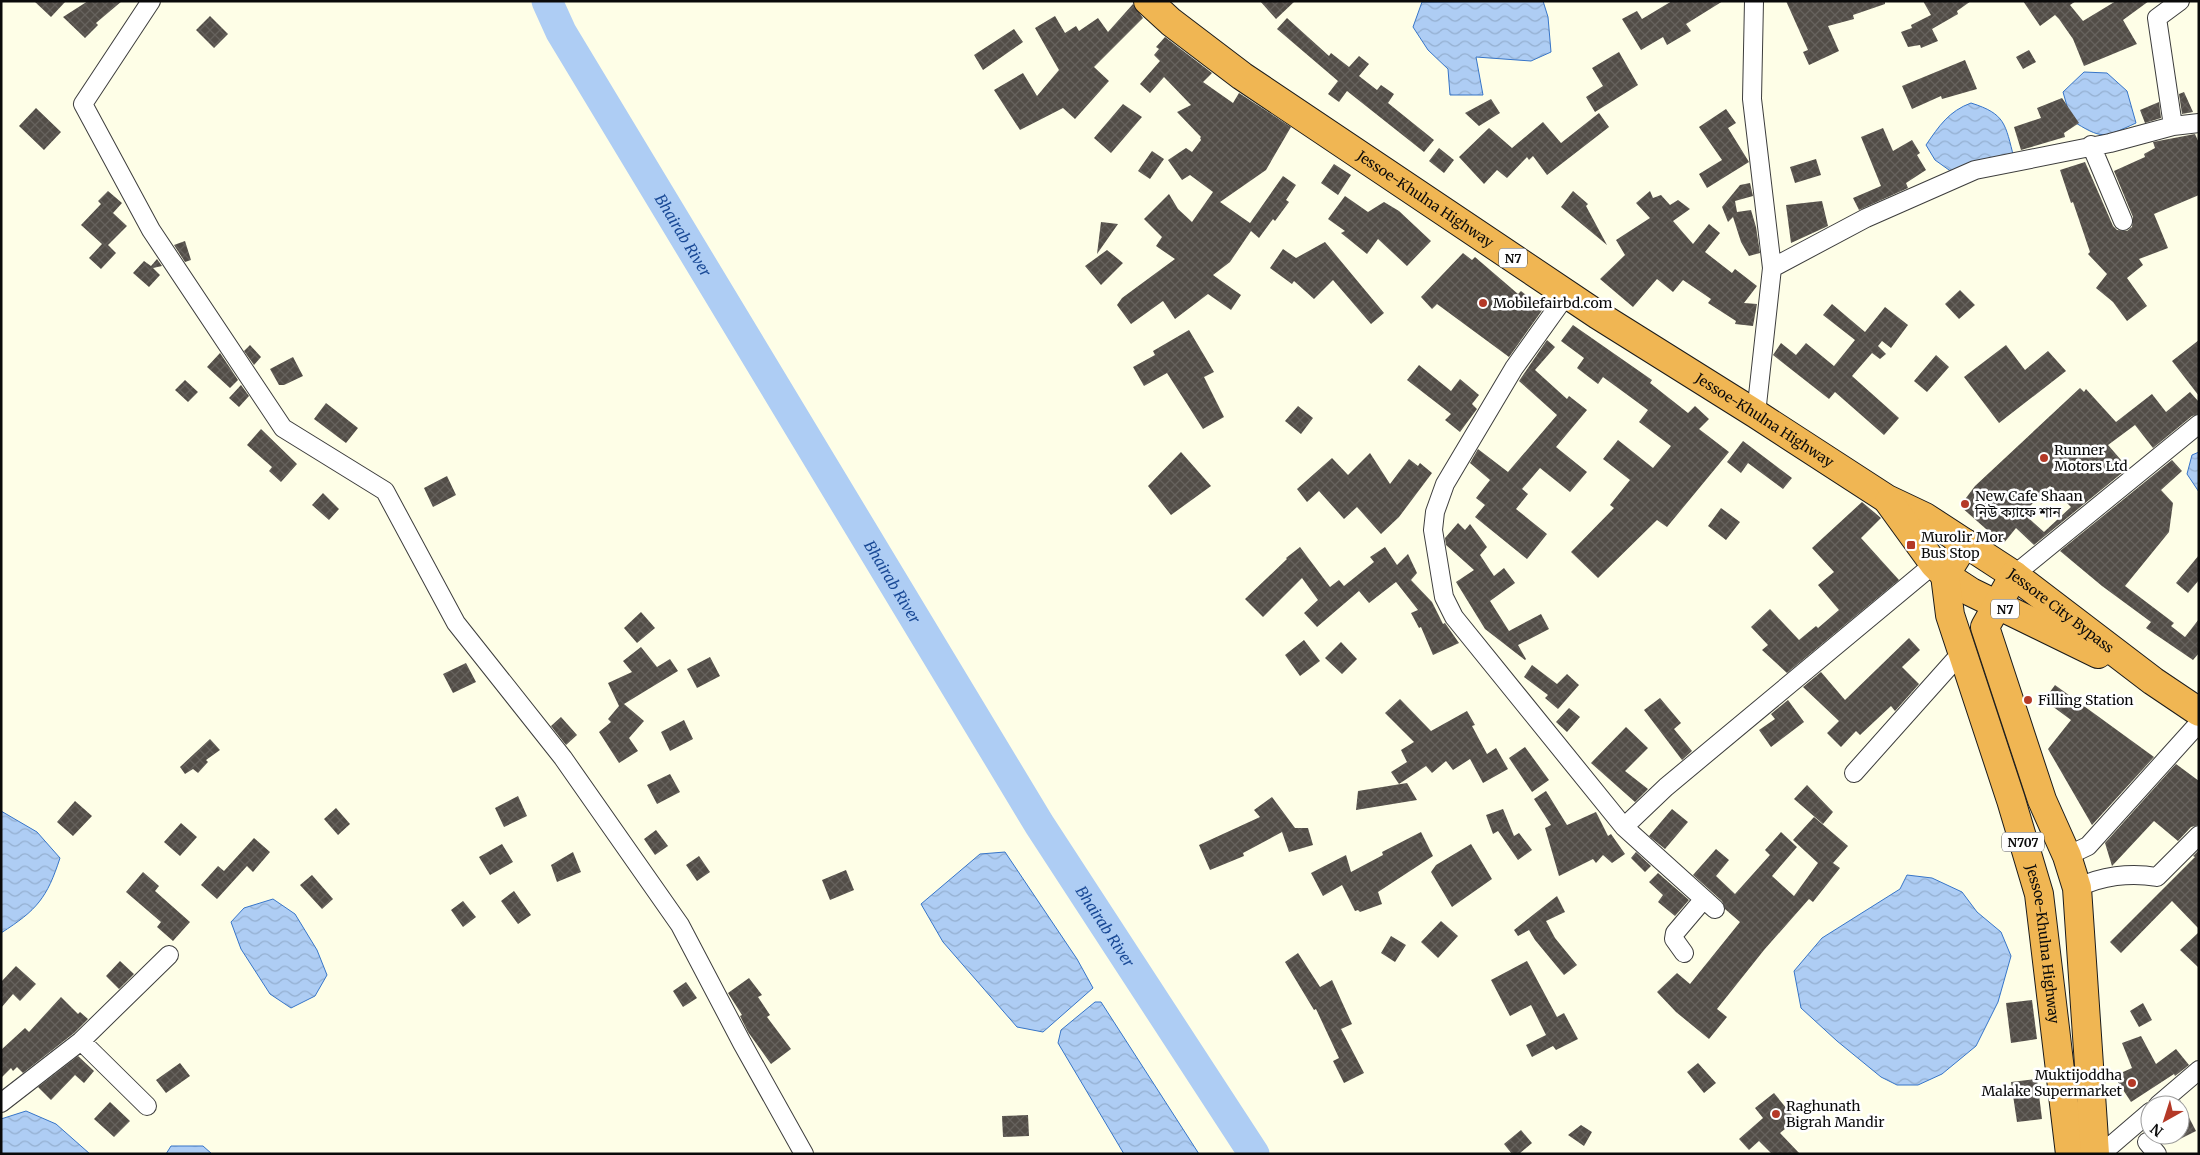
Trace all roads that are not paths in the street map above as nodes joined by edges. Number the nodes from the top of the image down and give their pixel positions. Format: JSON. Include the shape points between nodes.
{"nodes":[{"id":1,"x":151,"y":1,"type":"edge"},
{"id":2,"x":1148,"y":1,"type":"edge"},
{"id":3,"x":1754,"y":1,"type":"edge"},
{"id":4,"x":2180,"y":1,"type":"edge"},
{"id":5,"x":2199,"y":123,"type":"edge"},
{"id":6,"x":2173,"y":126,"type":"junction"},
{"id":7,"x":2091,"y":145,"type":"junction"},
{"id":8,"x":2123,"y":221,"type":"dead end"},
{"id":9,"x":1772,"y":268,"type":"junction"},
{"id":10,"x":1566,"y":294,"type":"junction"},
{"id":11,"x":1756,"y":414,"type":"junction"},
{"id":12,"x":2199,"y":424,"type":"edge"},
{"id":13,"x":1887,"y":499,"type":"junction"},
{"id":14,"x":1965,"y":543,"type":"junction"},
{"id":15,"x":1940,"y":570,"type":"junction"},
{"id":16,"x":2014,"y":575,"type":"junction"},
{"id":17,"x":1997,"y":605,"type":"junction"},
{"id":18,"x":1962,"y":652,"type":"junction"},
{"id":19,"x":2153,"y":682,"type":"junction"},
{"id":20,"x":2198,"y":718,"type":"edge"},
{"id":21,"x":1854,"y":773,"type":"dead end"},
{"id":22,"x":1624,"y":827,"type":"junction"},
{"id":23,"x":2199,"y":835,"type":"edge"},
{"id":24,"x":2067,"y":856,"type":"junction"},
{"id":25,"x":2077,"y":888,"type":"junction"},
{"id":26,"x":1684,"y":953,"type":"dead end"},
{"id":27,"x":169,"y":955,"type":"dead end"},
{"id":28,"x":81,"y":1042,"type":"junction"},
{"id":29,"x":2199,"y":1070,"type":"edge"},
{"id":30,"x":2170,"y":1095,"type":"edge"},
{"id":31,"x":1,"y":1103,"type":"edge"},
{"id":32,"x":147,"y":1106,"type":"dead end"},
{"id":33,"x":2140,"y":1121,"type":"edge"},
{"id":34,"x":804,"y":1154,"type":"edge"},
{"id":35,"x":2070,"y":1154,"type":"edge"},
{"id":36,"x":2095,"y":1154,"type":"edge"},
{"id":37,"x":2101,"y":1154,"type":"edge"}],
"edges":[{"from":1,"to":34,"type":"street","via":[[83,104],[151,230],[283,428],[385,491],[456,623],[563,758],[680,925]]},
{"from":2,"to":10,"type":"highway","name":"Jessoe-Khulna Highway","number":"N7","via":[[1242,76]]},
{"from":3,"to":9,"type":"street","via":[[1752,100]]},
{"from":4,"to":6,"type":"street","via":[[2156,18]]},
{"from":5,"to":6,"type":"street"},
{"from":6,"to":7,"type":"street"},
{"from":7,"to":8,"type":"street"},
{"from":7,"to":9,"type":"street","via":[[1975,170],[1866,218]]},
{"from":9,"to":11,"type":"street"},
{"from":10,"to":11,"type":"highway","name":"Jessoe-Khulna Highway","number":"N7"},
{"from":10,"to":22,"type":"street","via":[[1514,368],[1446,484],[1432,530],[1444,596],[1454,617]]},
{"from":11,"to":13,"type":"highway","name":"Jessoe-Khulna Highway","number":"N7"},
{"from":12,"to":16,"type":"street"},
{"from":13,"to":14,"type":"highway","name":"Jessore City Bypass","number":"N7","via":[[1925,517]]},
{"from":13,"to":15,"type":"highway","name":"Jessore City Bypass","number":"N7"},
{"from":14,"to":15,"type":"highway"},
{"from":14,"to":16,"type":"highway","name":"Jessore City Bypass","number":"N7"},
{"from":15,"to":17,"type":"highway","name":"Jessore City Bypass","number":"N7","via":[[1970,592]]},
{"from":15,"to":18,"type":"highway","name":"Jessoe-Khulna Highway","number":"N707"},
{"from":15,"to":22,"type":"street","via":[[1666,787]]},
{"from":16,"to":17,"type":"highway","number":"N707"},
{"from":16,"to":19,"type":"highway","name":"Jessore City Bypass","number":"N7"},
{"from":17,"to":19,"type":"highway","name":"Jessore City Bypass","number":"N7"},
{"from":17,"to":24,"type":"highway","number":"N707","via":[[1985,627],[2042,800]]},
{"from":18,"to":21,"type":"street"},
{"from":18,"to":35,"type":"highway","name":"Jessoe-Khulna Highway","number":"N707","via":[[2039,894]]},
{"from":19,"to":20,"type":"highway","name":"Jessore City Bypass","number":"N7"},
{"from":20,"to":24,"type":"street","via":[[2088,846]]},
{"from":22,"to":26,"type":"street","via":[[1709,904],[1675,933],[1674,939]]},
{"from":23,"to":25,"type":"street","via":[[2157,877],[2097,878]]},
{"from":24,"to":25,"type":"highway","number":"N707"},
{"from":25,"to":36,"type":"highway","number":"N707"},
{"from":27,"to":28,"type":"street"},
{"from":28,"to":31,"type":"street"},
{"from":28,"to":32,"type":"street"},
{"from":29,"to":30,"type":"street"},
{"from":33,"to":37,"type":"street"}]}
